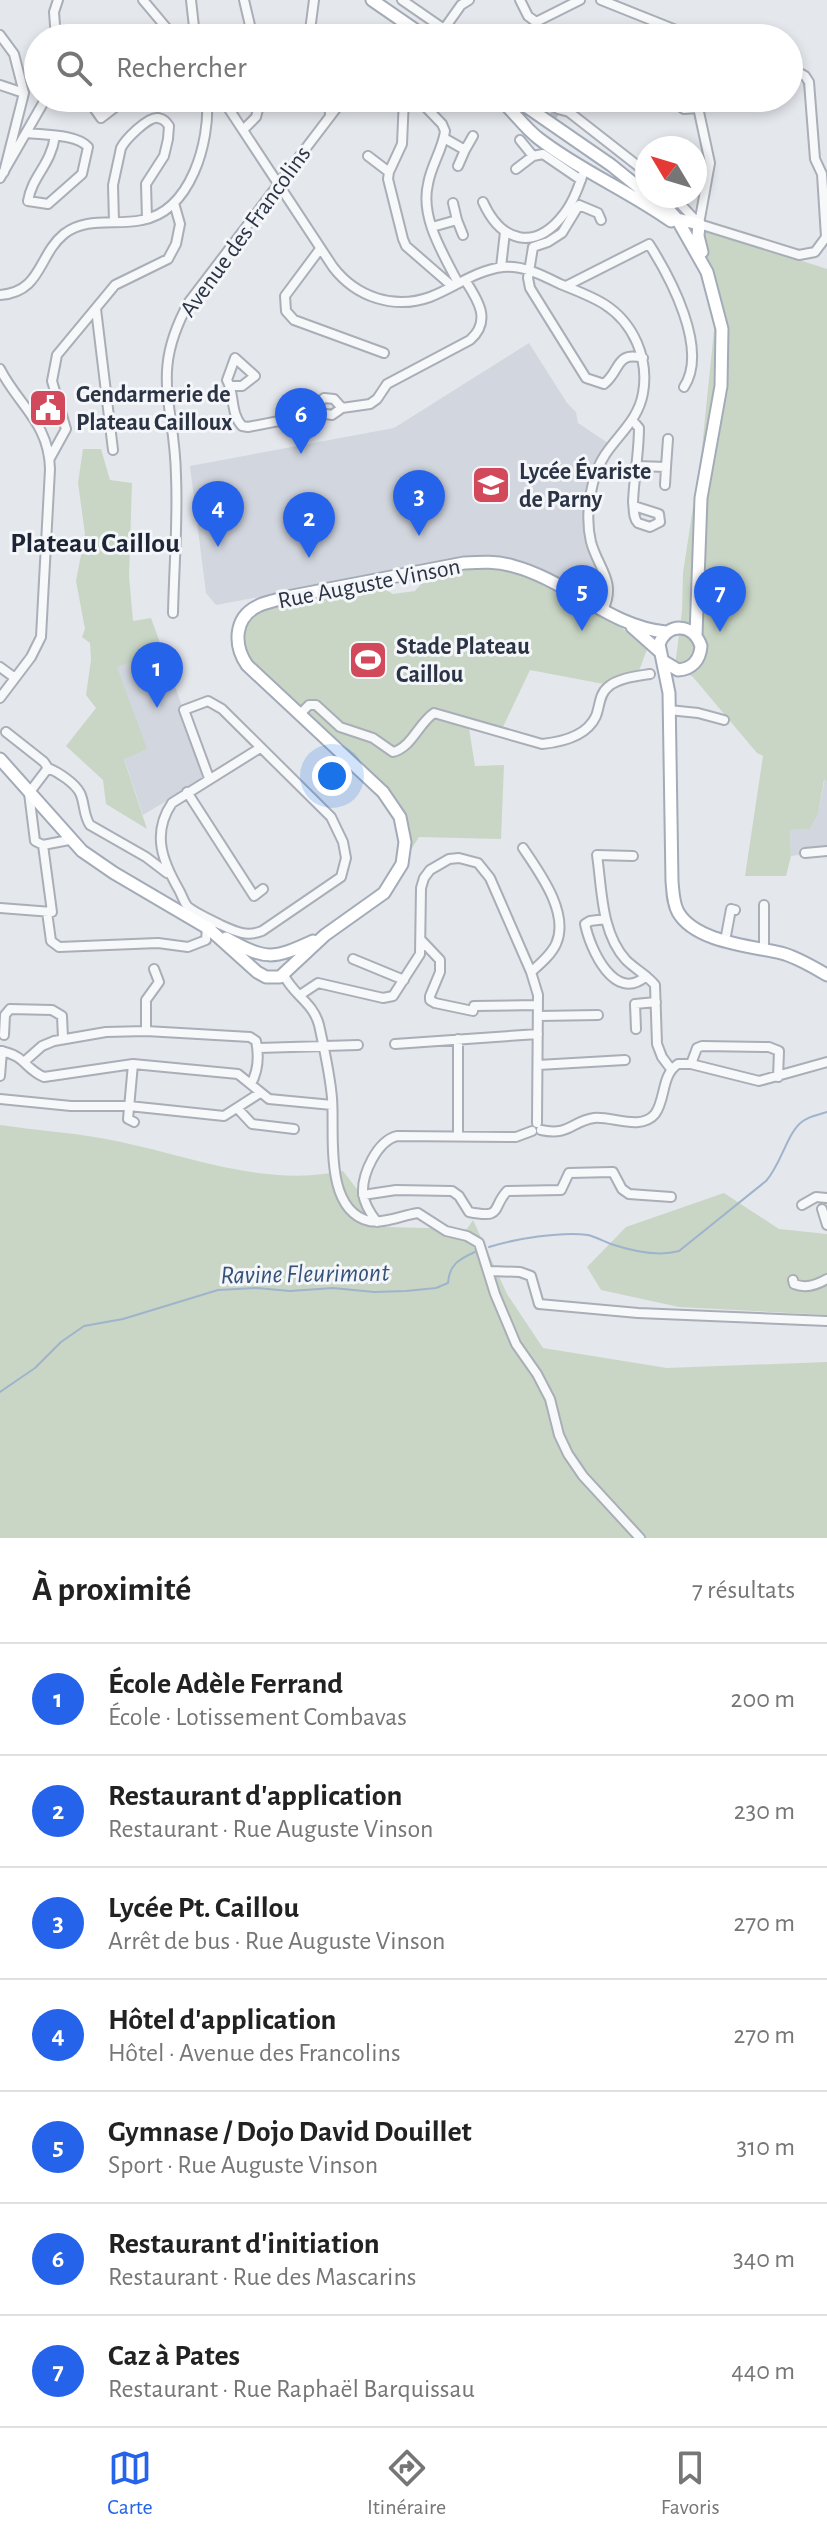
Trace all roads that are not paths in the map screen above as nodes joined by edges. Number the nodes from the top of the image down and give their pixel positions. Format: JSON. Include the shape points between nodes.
{"nodes":[{"id":1,"x":58,"y":0,"type":"edge"},
{"id":2,"x":143,"y":0,"type":"edge"},
{"id":3,"x":191,"y":0,"type":"edge"},
{"id":4,"x":244,"y":0,"type":"edge"},
{"id":5,"x":314,"y":0,"type":"edge"},
{"id":6,"x":372,"y":0,"type":"edge"},
{"id":7,"x":383,"y":0,"type":"edge"},
{"id":8,"x":402,"y":0,"type":"edge"},
{"id":9,"x":469,"y":0,"type":"edge"},
{"id":10,"x":520,"y":0,"type":"edge"},
{"id":11,"x":580,"y":0,"type":"edge"},
{"id":12,"x":601,"y":0,"type":"edge"},
{"id":13,"x":55,"y":24,"type":"edge"},
{"id":14,"x":163,"y":24,"type":"edge"},
{"id":15,"x":194,"y":24,"type":"edge"},
{"id":16,"x":250,"y":24,"type":"edge"},
{"id":17,"x":311,"y":24,"type":"edge"},
{"id":18,"x":407,"y":24,"type":"edge"},
{"id":19,"x":424,"y":24,"type":"edge"},
{"id":20,"x":430,"y":24,"type":"edge"},
{"id":21,"x":448,"y":24,"type":"edge"},
{"id":22,"x":656,"y":24,"type":"edge"},
{"id":23,"x":0,"y":35,"type":"edge"},
{"id":24,"x":803,"y":75,"type":"edge"},
{"id":25,"x":0,"y":85,"type":"edge"},
{"id":26,"x":24,"y":93,"type":"junction"},
{"id":27,"x":38,"y":112,"type":"edge"},
{"id":28,"x":206,"y":112,"type":"edge"},
{"id":29,"x":230,"y":112,"type":"edge"},
{"id":30,"x":257,"y":112,"type":"edge"},
{"id":31,"x":331,"y":112,"type":"edge"},
{"id":32,"x":334,"y":112,"type":"edge"},
{"id":33,"x":403,"y":112,"type":"edge"},
{"id":34,"x":430,"y":112,"type":"edge"},
{"id":35,"x":513,"y":112,"type":"edge"},
{"id":36,"x":534,"y":112,"type":"edge"},
{"id":37,"x":543,"y":112,"type":"edge"},
{"id":38,"x":569,"y":112,"type":"edge"},
{"id":39,"x":699,"y":112,"type":"edge"},
{"id":40,"x":331,"y":116,"type":"junction"},
{"id":41,"x":546,"y":126,"type":"tunnel mouth"},
{"id":42,"x":243,"y":130,"type":"junction"},
{"id":43,"x":27,"y":133,"type":"junction"},
{"id":44,"x":55,"y":136,"type":"junction"},
{"id":45,"x":473,"y":136,"type":"dead end"},
{"id":46,"x":444,"y":138,"type":"junction"},
{"id":47,"x":538,"y":138,"type":"junction"},
{"id":48,"x":520,"y":140,"type":"dead end"},
{"id":49,"x":465,"y":150,"type":"junction"},
{"id":50,"x":368,"y":156,"type":"dead end"},
{"id":51,"x":533,"y":156,"type":"junction"},
{"id":52,"x":635,"y":164,"type":"edge"},
{"id":53,"x":458,"y":166,"type":"dead end"},
{"id":54,"x":516,"y":169,"type":"dead end"},
{"id":55,"x":389,"y":172,"type":"junction"},
{"id":56,"x":583,"y":174,"type":"junction"},
{"id":57,"x":2,"y":175,"type":"edge"},
{"id":58,"x":635,"y":178,"type":"edge"},
{"id":59,"x":635,"y":184,"type":"edge"},
{"id":60,"x":278,"y":185,"type":"junction"},
{"id":61,"x":483,"y":202,"type":"dead end"},
{"id":62,"x":174,"y":203,"type":"junction"},
{"id":63,"x":453,"y":203,"type":"dead end"},
{"id":64,"x":662,"y":208,"type":"edge"},
{"id":65,"x":665,"y":208,"type":"edge"},
{"id":66,"x":684,"y":208,"type":"edge"},
{"id":67,"x":147,"y":219,"type":"junction"},
{"id":68,"x":457,"y":220,"type":"junction"},
{"id":69,"x":601,"y":220,"type":"dead end"},
{"id":70,"x":674,"y":220,"type":"junction"},
{"id":71,"x":114,"y":222,"type":"junction"},
{"id":72,"x":699,"y":224,"type":"junction"},
{"id":73,"x":432,"y":227,"type":"junction"},
{"id":74,"x":505,"y":232,"type":"junction"},
{"id":75,"x":463,"y":235,"type":"dead end"},
{"id":76,"x":320,"y":249,"type":"junction"},
{"id":77,"x":501,"y":267,"type":"junction"},
{"id":78,"x":529,"y":270,"type":"junction"},
{"id":79,"x":707,"y":272,"type":"junction"},
{"id":80,"x":459,"y":283,"type":"junction"},
{"id":81,"x":566,"y":286,"type":"junction"},
{"id":82,"x":5,"y":294,"type":"edge"},
{"id":83,"x":0,"y":304,"type":"edge"},
{"id":84,"x":96,"y":308,"type":"junction"},
{"id":85,"x":80,"y":329,"type":"junction"},
{"id":86,"x":98,"y":334,"type":"junction"},
{"id":87,"x":384,"y":353,"type":"dead end"},
{"id":88,"x":643,"y":358,"type":"junction"},
{"id":89,"x":0,"y":369,"type":"edge"},
{"id":90,"x":230,"y":386,"type":"dead end"},
{"id":91,"x":684,"y":387,"type":"dead end"},
{"id":92,"x":342,"y":408,"type":"junction"},
{"id":93,"x":320,"y":413,"type":"junction"},
{"id":94,"x":633,"y":421,"type":"junction"},
{"id":95,"x":44,"y":434,"type":"junction"},
{"id":96,"x":668,"y":439,"type":"dead end"},
{"id":97,"x":59,"y":444,"type":"junction"},
{"id":98,"x":113,"y":450,"type":"dead end"},
{"id":99,"x":50,"y":460,"type":"junction"},
{"id":100,"x":637,"y":466,"type":"junction"},
{"id":101,"x":666,"y":467,"type":"junction"},
{"id":102,"x":665,"y":485,"type":"dead end"},
{"id":103,"x":634,"y":506,"type":"dead end"},
{"id":104,"x":603,"y":610,"type":"junction"},
{"id":105,"x":173,"y":613,"type":"dead end"},
{"id":106,"x":622,"y":619,"type":"junction"},
{"id":107,"x":679,"y":627,"type":"junction"},
{"id":108,"x":666,"y":632,"type":"junction"},
{"id":109,"x":696,"y":635,"type":"junction"},
{"id":110,"x":661,"y":656,"type":"junction"},
{"id":111,"x":0,"y":667,"type":"edge"},
{"id":112,"x":684,"y":669,"type":"junction"},
{"id":113,"x":650,"y":674,"type":"dead end"},
{"id":114,"x":15,"y":678,"type":"junction"},
{"id":115,"x":669,"y":693,"type":"junction"},
{"id":116,"x":0,"y":698,"type":"edge"},
{"id":117,"x":669,"y":710,"type":"junction"},
{"id":118,"x":299,"y":715,"type":"junction"},
{"id":119,"x":724,"y":720,"type":"dead end"},
{"id":120,"x":6,"y":732,"type":"dead end"},
{"id":121,"x":260,"y":748,"type":"junction"},
{"id":122,"x":1,"y":759,"type":"edge"},
{"id":123,"x":48,"y":768,"type":"junction"},
{"id":124,"x":209,"y":778,"type":"junction"},
{"id":125,"x":187,"y":792,"type":"junction"},
{"id":126,"x":29,"y":793,"type":"junction"},
{"id":127,"x":69,"y":840,"type":"junction"},
{"id":128,"x":43,"y":845,"type":"junction"},
{"id":129,"x":523,"y":848,"type":"dead end"},
{"id":130,"x":827,"y":851,"type":"edge"},
{"id":131,"x":805,"y":853,"type":"dead end"},
{"id":132,"x":633,"y":856,"type":"dead end"},
{"id":133,"x":168,"y":873,"type":"junction"},
{"id":134,"x":263,"y":889,"type":"dead end"},
{"id":135,"x":764,"y":905,"type":"dead end"},
{"id":136,"x":0,"y":908,"type":"edge"},
{"id":137,"x":183,"y":909,"type":"junction"},
{"id":138,"x":735,"y":910,"type":"dead end"},
{"id":139,"x":47,"y":912,"type":"junction"},
{"id":140,"x":606,"y":919,"type":"junction"},
{"id":141,"x":202,"y":921,"type":"junction"},
{"id":142,"x":325,"y":935,"type":"junction"},
{"id":143,"x":422,"y":941,"type":"junction"},
{"id":144,"x":725,"y":941,"type":"junction"},
{"id":145,"x":765,"y":951,"type":"junction"},
{"id":146,"x":263,"y":955,"type":"junction"},
{"id":147,"x":283,"y":955,"type":"junction"},
{"id":148,"x":353,"y":959,"type":"dead end"},
{"id":149,"x":247,"y":964,"type":"junction"},
{"id":150,"x":154,"y":969,"type":"dead end"},
{"id":151,"x":531,"y":972,"type":"junction"},
{"id":152,"x":286,"y":974,"type":"junction"},
{"id":153,"x":646,"y":976,"type":"junction"},
{"id":154,"x":827,"y":979,"type":"edge"},
{"id":155,"x":404,"y":980,"type":"junction"},
{"id":156,"x":300,"y":995,"type":"junction"},
{"id":157,"x":656,"y":1002,"type":"junction"},
{"id":158,"x":538,"y":1005,"type":"junction"},
{"id":159,"x":598,"y":1015,"type":"dead end"},
{"id":160,"x":538,"y":1016,"type":"junction"},
{"id":161,"x":636,"y":1029,"type":"dead end"},
{"id":162,"x":146,"y":1031,"type":"junction"},
{"id":163,"x":538,"y":1034,"type":"junction"},
{"id":164,"x":4,"y":1035,"type":"dead end"},
{"id":165,"x":63,"y":1038,"type":"junction"},
{"id":166,"x":458,"y":1039,"type":"junction"},
{"id":167,"x":395,"y":1044,"type":"dead end"},
{"id":168,"x":358,"y":1045,"type":"dead end"},
{"id":169,"x":323,"y":1047,"type":"junction"},
{"id":170,"x":258,"y":1048,"type":"junction"},
{"id":171,"x":1,"y":1051,"type":"edge"},
{"id":172,"x":625,"y":1060,"type":"dead end"},
{"id":173,"x":25,"y":1061,"type":"junction"},
{"id":174,"x":827,"y":1062,"type":"edge"},
{"id":175,"x":133,"y":1064,"type":"junction"},
{"id":176,"x":691,"y":1064,"type":"junction"},
{"id":177,"x":538,"y":1065,"type":"junction"},
{"id":178,"x":671,"y":1069,"type":"junction"},
{"id":179,"x":0,"y":1076,"type":"edge"},
{"id":180,"x":778,"y":1077,"type":"junction"},
{"id":181,"x":251,"y":1084,"type":"junction"},
{"id":182,"x":260,"y":1093,"type":"junction"},
{"id":183,"x":0,"y":1099,"type":"edge"},
{"id":184,"x":332,"y":1105,"type":"junction"},
{"id":185,"x":129,"y":1106,"type":"junction"},
{"id":186,"x":238,"y":1109,"type":"junction"},
{"id":187,"x":134,"y":1122,"type":"dead end"},
{"id":188,"x":537,"y":1128,"type":"junction"},
{"id":189,"x":294,"y":1129,"type":"dead end"},
{"id":190,"x":458,"y":1135,"type":"junction"},
{"id":191,"x":363,"y":1195,"type":"junction"},
{"id":192,"x":671,"y":1197,"type":"dead end"},
{"id":193,"x":827,"y":1198,"type":"edge"},
{"id":194,"x":802,"y":1205,"type":"dead end"},
{"id":195,"x":822,"y":1209,"type":"dead end"},
{"id":196,"x":377,"y":1222,"type":"junction"},
{"id":197,"x":827,"y":1225,"type":"edge"},
{"id":198,"x":490,"y":1271,"type":"junction"},
{"id":199,"x":827,"y":1279,"type":"edge"},
{"id":200,"x":793,"y":1280,"type":"dead end"},
{"id":201,"x":827,"y":1321,"type":"edge"},
{"id":202,"x":640,"y":1538,"type":"edge"}],
"edges":[{"from":1,"to":13,"type":"street"},
{"from":2,"to":14,"type":"street"},
{"from":3,"to":15,"type":"street"},
{"from":4,"to":16,"type":"street"},
{"from":5,"to":17,"type":"street"},
{"from":6,"to":18,"type":"main road"},
{"from":7,"to":19,"type":"main road"},
{"from":8,"to":20,"type":"street"},
{"from":9,"to":21,"type":"street"},
{"from":10,"to":11,"type":"street","via":[[536,22]]},
{"from":12,"to":22,"type":"street"},
{"from":23,"to":26,"type":"street","via":[[14,54]]},
{"from":24,"to":72,"type":"street","via":[[809,82],[815,159],[822,174],[823,243],[815,252],[799,255]]},
{"from":25,"to":26,"type":"street"},
{"from":26,"to":57,"type":"street"},
{"from":27,"to":43,"type":"street"},
{"from":28,"to":62,"type":"street","via":[[194,174]]},
{"from":29,"to":42,"type":"street"},
{"from":30,"to":42,"type":"street"},
{"from":31,"to":40,"type":"street"},
{"from":32,"to":40,"type":"street","name":"Avenue des Francolins"},
{"from":33,"to":55,"type":"street","via":[[402,144]]},
{"from":34,"to":46,"type":"street","via":[[442,124]]},
{"from":35,"to":47,"type":"main road"},
{"from":36,"to":59,"type":"main road"},
{"from":37,"to":58,"type":"main road"},
{"from":38,"to":52,"type":"street"},
{"from":39,"to":72,"type":"street","via":[[710,163]]},
{"from":40,"to":60,"type":"street","name":"Avenue des Francolins"},
{"from":41,"to":47,"type":"street"},
{"from":42,"to":60,"type":"street"},
{"from":43,"to":44,"type":"street"},
{"from":43,"to":57,"type":"street"},
{"from":44,"to":44,"type":"street","via":[[87,143],[84,170],[48,204],[28,201]]},
{"from":45,"to":49,"type":"street"},
{"from":46,"to":49,"type":"street"},
{"from":46,"to":73,"type":"street","via":[[428,182]]},
{"from":47,"to":56,"type":"main road"},
{"from":48,"to":51,"type":"street"},
{"from":49,"to":53,"type":"street"},
{"from":50,"to":55,"type":"street"},
{"from":51,"to":54,"type":"street"},
{"from":51,"to":56,"type":"street","via":[[543,154]]},
{"from":55,"to":80,"type":"street","via":[[403,239]]},
{"from":56,"to":70,"type":"main road"},
{"from":56,"to":74,"type":"street","via":[[567,211],[546,232],[530,239]]},
{"from":60,"to":76,"type":"street"},
{"from":60,"to":105,"type":"street","name":"Avenue des Francolins","via":[[189,302],[168,350],[166,392],[177,474]]},
{"from":61,"to":74,"type":"street"},
{"from":62,"to":67,"type":"street"},
{"from":62,"to":84,"type":"street","via":[[180,224],[168,259],[115,285]]},
{"from":63,"to":68,"type":"street"},
{"from":64,"to":70,"type":"main road"},
{"from":65,"to":70,"type":"main road"},
{"from":66,"to":72,"type":"street"},
{"from":67,"to":71,"type":"street"},
{"from":67,"to":71,"type":"street","via":[[146,181],[164,156],[169,134],[166,122],[156,118],[121,148],[113,185]]},
{"from":68,"to":73,"type":"street"},
{"from":68,"to":75,"type":"street"},
{"from":69,"to":78,"type":"street","via":[[598,213],[579,205],[562,233],[533,247]]},
{"from":70,"to":72,"type":"main road"},
{"from":70,"to":79,"type":"main road"},
{"from":70,"to":107,"type":"main road","via":[[704,281],[718,357],[695,496],[690,613]]},
{"from":71,"to":82,"type":"street","via":[[85,223],[64,234],[28,285]]},
{"from":72,"to":79,"type":"main road"},
{"from":73,"to":80,"type":"street"},
{"from":74,"to":77,"type":"street"},
{"from":76,"to":80,"type":"street","via":[[343,280],[374,298],[419,300]]},
{"from":76,"to":87,"type":"street","via":[[285,296],[286,311],[294,320]]},
{"from":77,"to":78,"type":"street"},
{"from":77,"to":80,"type":"street"},
{"from":78,"to":81,"type":"street"},
{"from":78,"to":88,"type":"street","via":[[534,295],[586,378],[604,384],[622,359]]},
{"from":79,"to":109,"type":"main road","via":[[722,329],[723,358],[701,498]]},
{"from":80,"to":92,"type":"street","via":[[480,308],[478,333],[387,384],[370,404]]},
{"from":81,"to":88,"type":"street","via":[[610,308],[628,327]]},
{"from":81,"to":91,"type":"street","via":[[649,244],[672,284],[688,331],[693,361]]},
{"from":82,"to":83,"type":"street"},
{"from":84,"to":85,"type":"street"},
{"from":84,"to":86,"type":"street"},
{"from":85,"to":86,"type":"street","via":[[94,326]]},
{"from":85,"to":97,"type":"street","via":[[55,361],[52,381],[66,429]]},
{"from":86,"to":98,"type":"street"},
{"from":88,"to":94,"type":"street","via":[[643,391]]},
{"from":89,"to":95,"type":"street"},
{"from":90,"to":93,"type":"street","via":[[234,416],[242,426]]},
{"from":92,"to":93,"type":"street","via":[[332,415]]},
{"from":92,"to":93,"type":"street","via":[[324,398],[318,404]]},
{"from":94,"to":100,"type":"street","via":[[639,428]]},
{"from":94,"to":104,"type":"street","via":[[601,461],[591,495],[590,536],[610,591]]},
{"from":95,"to":97,"type":"street"},
{"from":95,"to":99,"type":"street"},
{"from":96,"to":101,"type":"street"},
{"from":97,"to":99,"type":"street"},
{"from":99,"to":114,"type":"street","via":[[41,637]]},
{"from":100,"to":101,"type":"street"},
{"from":100,"to":103,"type":"street"},
{"from":101,"to":102,"type":"street"},
{"from":104,"to":106,"type":"main road","name":"Rue Auguste Vinson"},
{"from":104,"to":118,"type":"main road","name":"Rue Auguste Vinson","via":[[537,574],[488,562],[257,606],[237,634],[241,656]]},
{"from":106,"to":108,"type":"main road","name":"Rue Auguste Vinson"},
{"from":106,"to":110,"type":"main road","name":"Rue Auguste Vinson"},
{"from":107,"to":108,"type":"main road"},
{"from":107,"to":109,"type":"main road"},
{"from":108,"to":110,"type":"main road","via":[[659,644]]},
{"from":109,"to":112,"type":"main road","via":[[700,652]]},
{"from":110,"to":112,"type":"main road","via":[[672,668]]},
{"from":110,"to":115,"type":"main road"},
{"from":111,"to":114,"type":"street"},
{"from":112,"to":115,"type":"main road"},
{"from":113,"to":118,"type":"street","via":[[609,685],[586,729],[554,743],[434,713],[407,745],[393,752],[373,738],[340,727],[316,705]]},
{"from":114,"to":116,"type":"street"},
{"from":115,"to":117,"type":"main road"},
{"from":117,"to":119,"type":"street"},
{"from":117,"to":144,"type":"main road","via":[[674,902],[692,926]]},
{"from":118,"to":142,"type":"main road","name":"Rue Auguste Vinson","via":[[383,792],[400,817],[405,842],[402,864],[384,893]]},
{"from":120,"to":123,"type":"street"},
{"from":121,"to":124,"type":"street"},
{"from":121,"to":124,"type":"street","via":[[215,703],[184,710]]},
{"from":121,"to":141,"type":"street","via":[[334,822],[346,858],[341,877],[253,934]]},
{"from":122,"to":126,"type":"main road","name":"Rue Auguste Vinson"},
{"from":123,"to":126,"type":"street"},
{"from":123,"to":133,"type":"street","via":[[77,788],[90,825]]},
{"from":124,"to":125,"type":"street"},
{"from":125,"to":133,"type":"street","via":[[172,803],[162,827]]},
{"from":125,"to":134,"type":"street","via":[[254,896]]},
{"from":126,"to":127,"type":"main road","name":"Rue Auguste Vinson"},
{"from":126,"to":128,"type":"street","via":[[35,841]]},
{"from":127,"to":128,"type":"street"},
{"from":127,"to":137,"type":"main road","name":"Rue Auguste Vinson","via":[[103,866]]},
{"from":128,"to":139,"type":"street","via":[[52,912]]},
{"from":129,"to":151,"type":"street","via":[[547,885],[559,927],[553,950]]},
{"from":130,"to":131,"type":"street"},
{"from":132,"to":140,"type":"street","via":[[597,855]]},
{"from":133,"to":137,"type":"street"},
{"from":135,"to":145,"type":"street"},
{"from":136,"to":139,"type":"street"},
{"from":137,"to":141,"type":"main road","name":"Rue Auguste Vinson"},
{"from":138,"to":144,"type":"street","via":[[731,909]]},
{"from":139,"to":141,"type":"street","via":[[51,941],[59,947],[188,947],[206,940]]},
{"from":140,"to":153,"type":"street","via":[[620,952]]},
{"from":140,"to":153,"type":"street","via":[[585,924],[602,965],[621,982],[638,983]]},
{"from":141,"to":146,"type":"main road","name":"Rue Auguste Vinson"},
{"from":141,"to":149,"type":"main road","name":"Rue Auguste Vinson"},
{"from":142,"to":147,"type":"main road","name":"Rue Auguste Vinson"},
{"from":142,"to":152,"type":"main road","name":"Rue Auguste Vinson"},
{"from":143,"to":151,"type":"street","via":[[424,878],[449,859],[469,859],[490,878]]},
{"from":143,"to":155,"type":"street"},
{"from":143,"to":158,"type":"street","via":[[440,960],[430,996],[435,1003],[473,1011],[474,1006]]},
{"from":144,"to":145,"type":"main road"},
{"from":145,"to":154,"type":"main road"},
{"from":146,"to":147,"type":"main road","name":"Rue Auguste Vinson"},
{"from":146,"to":149,"type":"main road"},
{"from":147,"to":152,"type":"main road"},
{"from":148,"to":155,"type":"street"},
{"from":149,"to":152,"type":"main road","name":"Rue Auguste Vinson","via":[[266,977]]},
{"from":150,"to":162,"type":"street","via":[[159,982],[146,1000]]},
{"from":151,"to":158,"type":"street"},
{"from":152,"to":156,"type":"street"},
{"from":153,"to":157,"type":"street","via":[[655,985]]},
{"from":155,"to":156,"type":"street","via":[[388,999],[323,983]]},
{"from":156,"to":169,"type":"street","via":[[314,1010]]},
{"from":157,"to":161,"type":"street","via":[[635,1004]]},
{"from":157,"to":178,"type":"street","via":[[659,1051]]},
{"from":158,"to":160,"type":"street"},
{"from":159,"to":160,"type":"street"},
{"from":160,"to":163,"type":"street"},
{"from":162,"to":165,"type":"street"},
{"from":162,"to":170,"type":"street","via":[[250,1037]]},
{"from":163,"to":166,"type":"street"},
{"from":163,"to":177,"type":"street"},
{"from":164,"to":165,"type":"street","via":[[10,1009],[52,1010],[62,1016]]},
{"from":165,"to":173,"type":"street","via":[[42,1046]]},
{"from":166,"to":167,"type":"street"},
{"from":166,"to":190,"type":"street"},
{"from":168,"to":169,"type":"street"},
{"from":169,"to":170,"type":"street"},
{"from":169,"to":184,"type":"street"},
{"from":170,"to":181,"type":"street"},
{"from":171,"to":173,"type":"street"},
{"from":171,"to":179,"type":"street"},
{"from":172,"to":177,"type":"street"},
{"from":173,"to":175,"type":"street","via":[[44,1077]]},
{"from":174,"to":180,"type":"street"},
{"from":175,"to":181,"type":"street","via":[[238,1074]]},
{"from":175,"to":185,"type":"street"},
{"from":176,"to":178,"type":"street"},
{"from":176,"to":180,"type":"street","via":[[751,1081]]},
{"from":176,"to":180,"type":"street","via":[[702,1046],[769,1047],[779,1051]]},
{"from":177,"to":188,"type":"street"},
{"from":178,"to":188,"type":"street","via":[[656,1113],[647,1119],[596,1118],[555,1133]]},
{"from":181,"to":182,"type":"street"},
{"from":182,"to":184,"type":"street","via":[[269,1099]]},
{"from":182,"to":186,"type":"street"},
{"from":183,"to":185,"type":"street"},
{"from":184,"to":196,"type":"street","via":[[334,1168],[341,1194],[353,1212]]},
{"from":185,"to":186,"type":"street","via":[[224,1116]]},
{"from":185,"to":187,"type":"street","via":[[128,1119]]},
{"from":186,"to":189,"type":"street","via":[[252,1124]]},
{"from":188,"to":190,"type":"street","via":[[516,1137]]},
{"from":190,"to":191,"type":"street","via":[[389,1138],[373,1160]]},
{"from":191,"to":192,"type":"street","via":[[452,1191],[469,1212],[494,1213],[507,1191],[561,1190],[569,1173],[613,1172],[629,1194]]},
{"from":191,"to":196,"type":"street"},
{"from":193,"to":194,"type":"street"},
{"from":195,"to":197,"type":"street"},
{"from":196,"to":198,"type":"street","via":[[418,1213],[479,1243]]},
{"from":198,"to":201,"type":"street","via":[[531,1276],[539,1304]]},
{"from":198,"to":202,"type":"street","via":[[516,1344],[550,1399],[568,1454]]},
{"from":199,"to":200,"type":"street","via":[[801,1287]]}]}
